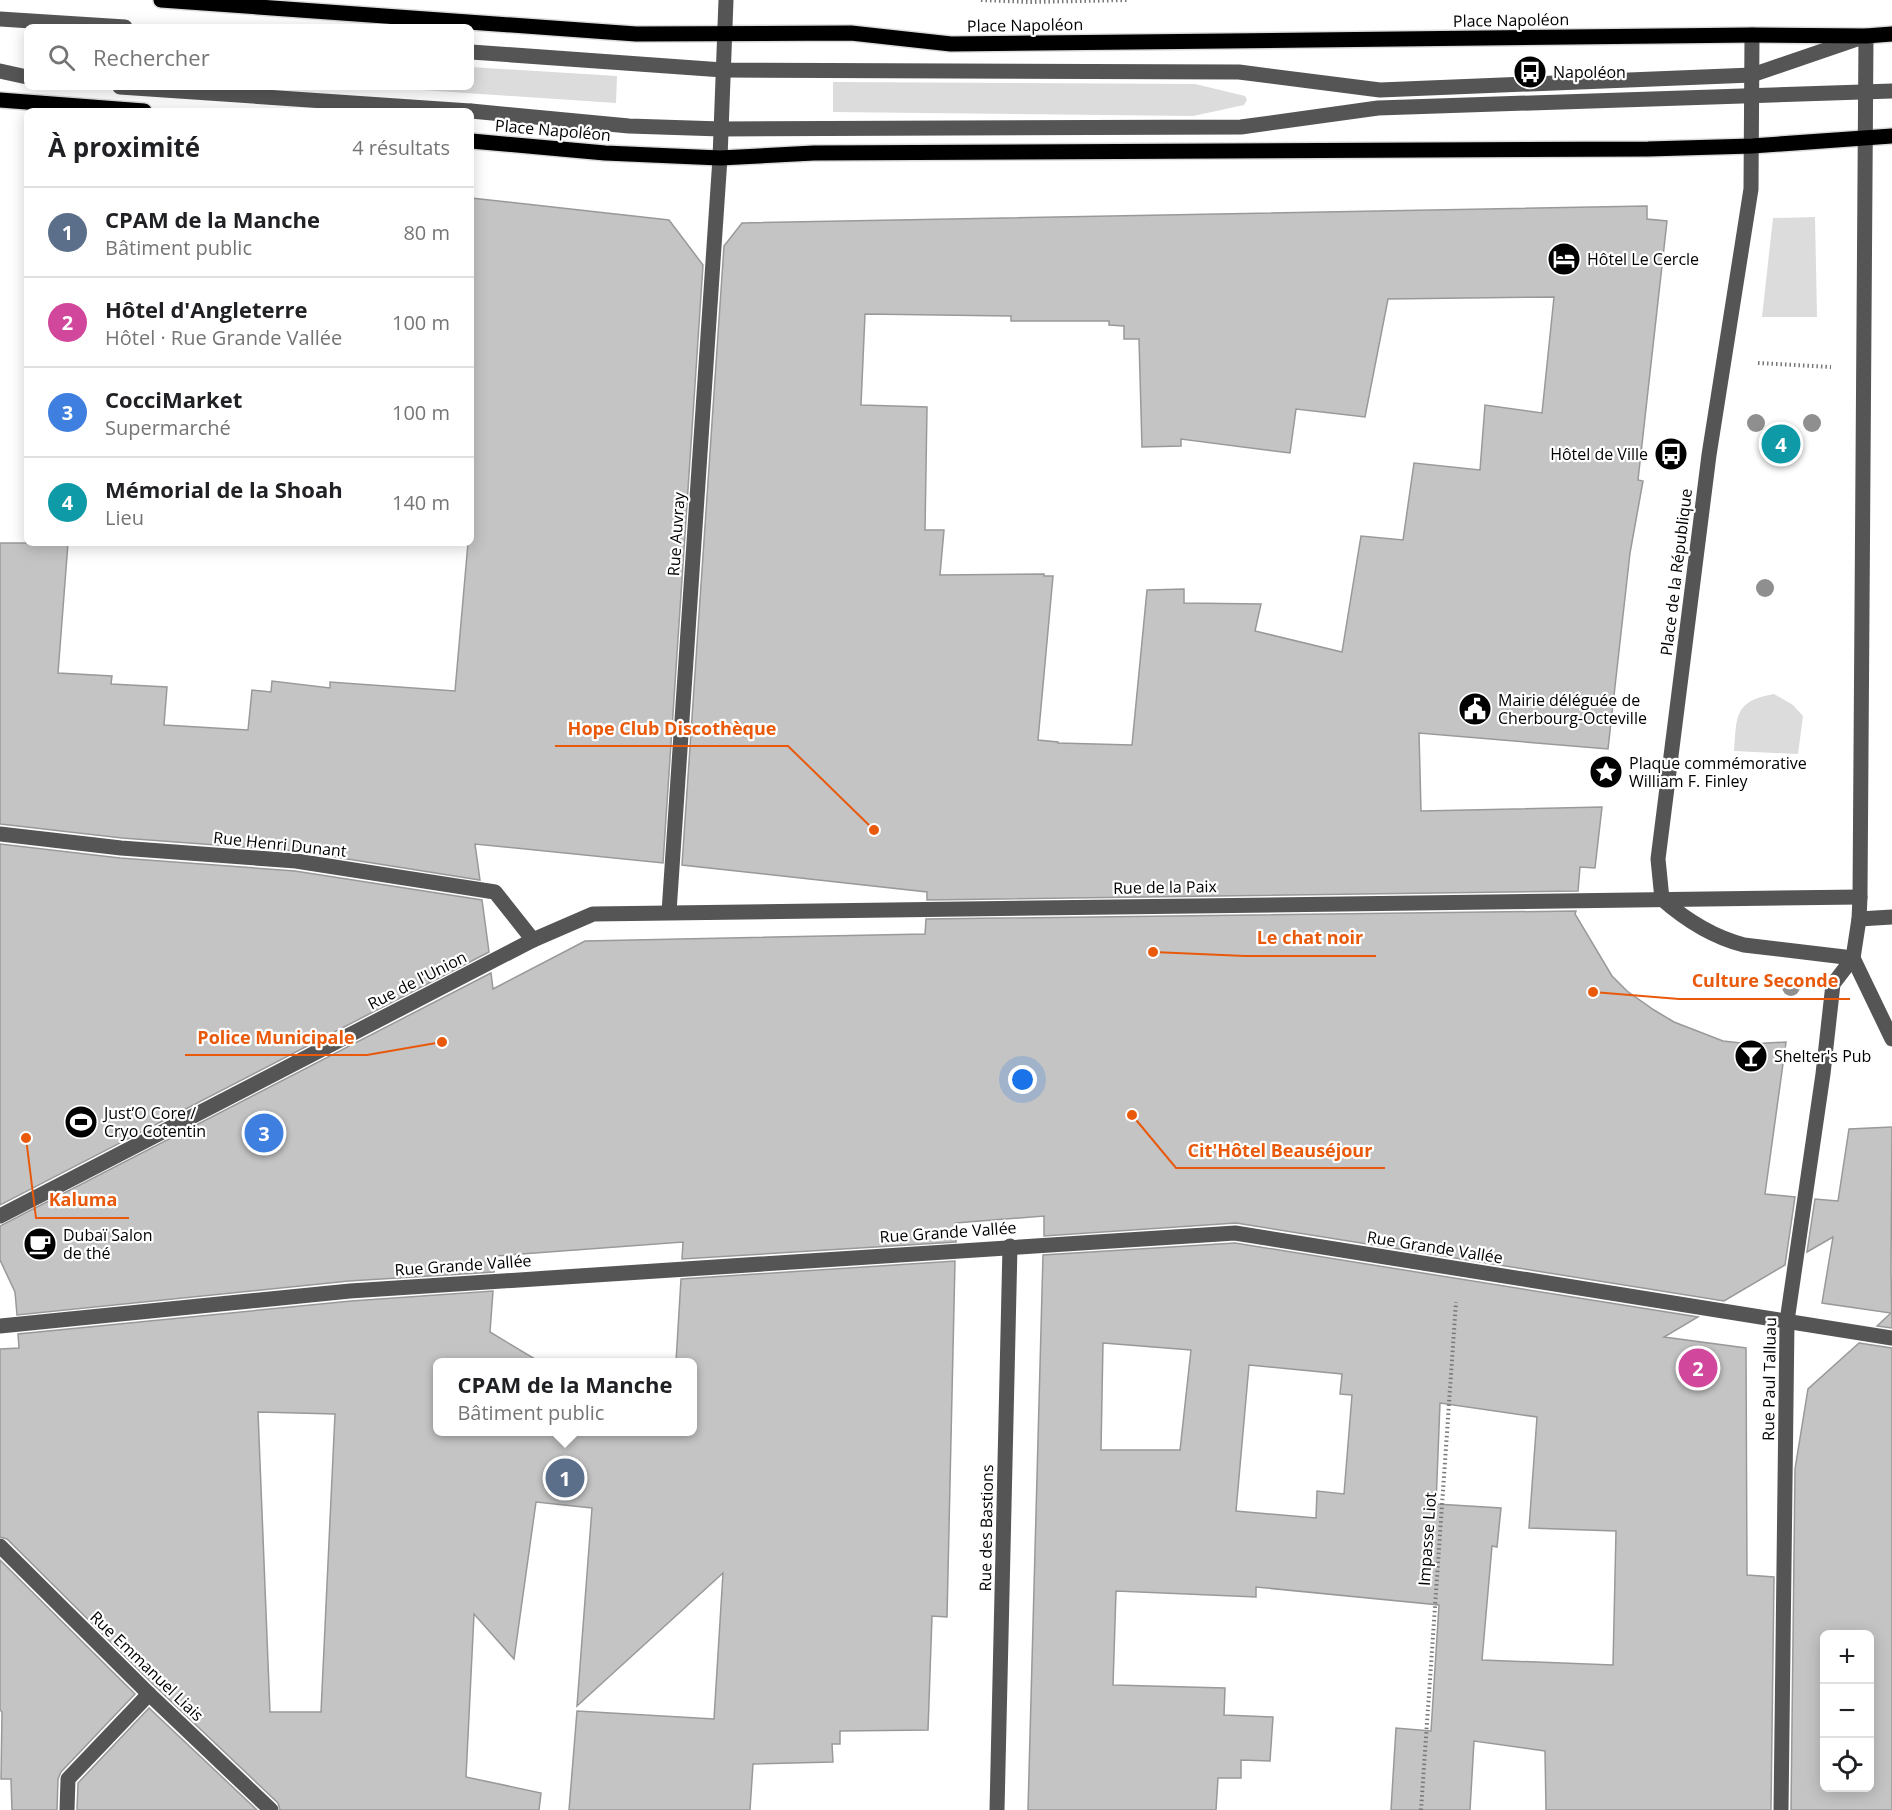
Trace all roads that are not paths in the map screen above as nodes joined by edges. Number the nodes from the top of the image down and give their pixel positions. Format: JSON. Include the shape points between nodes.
{"nodes":[{"id":1,"x":161,"y":0,"type":"edge"},
{"id":2,"x":726,"y":0,"type":"edge"},
{"id":3,"x":0,"y":19,"type":"edge"},
{"id":4,"x":78,"y":24,"type":"edge"},
{"id":5,"x":725,"y":33,"type":"junction"},
{"id":6,"x":1892,"y":34,"type":"edge"},
{"id":7,"x":1752,"y":35,"type":"junction"},
{"id":8,"x":1866,"y":36,"type":"junction"},
{"id":9,"x":474,"y":52,"type":"edge"},
{"id":10,"x":0,"y":70,"type":"edge"},
{"id":11,"x":723,"y":70,"type":"junction"},
{"id":12,"x":1752,"y":75,"type":"junction"},
{"id":13,"x":24,"y":76,"type":"edge"},
{"id":14,"x":164,"y":90,"type":"edge"},
{"id":15,"x":1892,"y":91,"type":"edge"},
{"id":16,"x":1865,"y":93,"type":"junction"},
{"id":17,"x":1752,"y":96,"type":"junction"},
{"id":18,"x":0,"y":100,"type":"edge"},
{"id":19,"x":105,"y":108,"type":"edge"},
{"id":20,"x":426,"y":108,"type":"edge"},
{"id":21,"x":474,"y":111,"type":"edge"},
{"id":22,"x":721,"y":129,"type":"junction"},
{"id":23,"x":1892,"y":136,"type":"edge"},
{"id":24,"x":1865,"y":139,"type":"junction"},
{"id":25,"x":474,"y":141,"type":"edge"},
{"id":26,"x":1752,"y":146,"type":"junction"},
{"id":27,"x":720,"y":158,"type":"junction"},
{"id":28,"x":0,"y":834,"type":"edge"},
{"id":29,"x":1860,"y":897,"type":"junction"},
{"id":30,"x":1662,"y":899,"type":"junction"},
{"id":31,"x":669,"y":912,"type":"junction"},
{"id":32,"x":1892,"y":917,"type":"edge"},
{"id":33,"x":1859,"y":920,"type":"junction"},
{"id":34,"x":533,"y":940,"type":"junction"},
{"id":35,"x":1853,"y":958,"type":"junction"},
{"id":36,"x":1892,"y":1039,"type":"edge"},
{"id":37,"x":0,"y":1216,"type":"edge"},
{"id":38,"x":1010,"y":1246,"type":"junction"},
{"id":39,"x":1786,"y":1321,"type":"junction"},
{"id":40,"x":0,"y":1326,"type":"edge"},
{"id":41,"x":1892,"y":1338,"type":"edge"},
{"id":42,"x":0,"y":1546,"type":"edge"},
{"id":43,"x":149,"y":1694,"type":"junction"},
{"id":44,"x":67,"y":1810,"type":"edge"},
{"id":45,"x":271,"y":1810,"type":"edge"},
{"id":46,"x":997,"y":1810,"type":"edge"},
{"id":47,"x":1781,"y":1810,"type":"edge"}],
"edges":[{"from":1,"to":5,"type":"main road","name":"Place Napoléon","via":[[636,34]]},
{"from":2,"to":5,"type":"street","name":"Rue Auvray"},
{"from":3,"to":4,"type":"street"},
{"from":5,"to":7,"type":"main road","name":"Place Napoléon","via":[[851,33],[951,44]]},
{"from":5,"to":11,"type":"street","name":"Rue Auvray"},
{"from":6,"to":8,"type":"main road","name":"Place Napoléon"},
{"from":7,"to":8,"type":"main road","name":"Place Napoléon"},
{"from":7,"to":12,"type":"street","name":"Place de la République"},
{"from":8,"to":12,"type":"street"},
{"from":8,"to":16,"type":"street"},
{"from":9,"to":11,"type":"street"},
{"from":10,"to":13,"type":"street"},
{"from":11,"to":12,"type":"street","via":[[1239,72],[1380,90]]},
{"from":11,"to":22,"type":"street","name":"Rue Auvray"},
{"from":12,"to":17,"type":"street","name":"Place de la République"},
{"from":14,"to":20,"type":"street"},
{"from":15,"to":16,"type":"street"},
{"from":16,"to":17,"type":"street"},
{"from":16,"to":24,"type":"street"},
{"from":17,"to":22,"type":"street","via":[[1378,108],[1240,127]]},
{"from":17,"to":26,"type":"street","name":"Place de la République"},
{"from":18,"to":19,"type":"main road"},
{"from":21,"to":22,"type":"street","via":[[629,126]]},
{"from":22,"to":27,"type":"street","name":"Rue Auvray"},
{"from":23,"to":24,"type":"main road","name":"Place Napoléon"},
{"from":24,"to":26,"type":"main road","name":"Place Napoléon"},
{"from":24,"to":29,"type":"street"},
{"from":25,"to":27,"type":"main road","name":"Place Napoléon"},
{"from":26,"to":27,"type":"main road","name":"Place Napoléon","via":[[826,153]]},
{"from":26,"to":30,"type":"street","name":"Place de la République","via":[[1750,201],[1709,455],[1658,859]]},
{"from":27,"to":31,"type":"street","name":"Rue Auvray"},
{"from":28,"to":34,"type":"street","name":"Rue Henri Dunant","via":[[296,861],[495,892]]},
{"from":29,"to":30,"type":"street"},
{"from":29,"to":33,"type":"street"},
{"from":30,"to":31,"type":"street","name":"Rue de la Paix"},
{"from":30,"to":35,"type":"street","via":[[1689,921],[1728,941]]},
{"from":31,"to":34,"type":"street","name":"Rue de l'Union","via":[[593,914]]},
{"from":32,"to":33,"type":"street"},
{"from":33,"to":35,"type":"street"},
{"from":34,"to":37,"type":"street","name":"Rue de l'Union"},
{"from":35,"to":36,"type":"street"},
{"from":35,"to":39,"type":"street","name":"Rue Paul Talluau","via":[[1833,984]]},
{"from":38,"to":39,"type":"street","name":"Rue Grande Vallée","via":[[1235,1233]]},
{"from":38,"to":40,"type":"street","name":"Rue Grande Vallée","via":[[350,1291]]},
{"from":38,"to":46,"type":"street","name":"Rue des Bastions"},
{"from":39,"to":41,"type":"street","name":"Rue Grande Vallée"},
{"from":39,"to":47,"type":"street","name":"Rue Paul Talluau"},
{"from":42,"to":43,"type":"street","name":"Rue Emmanuel Liais"},
{"from":43,"to":44,"type":"street","via":[[68,1779]]},
{"from":43,"to":45,"type":"street","name":"Rue Emmanuel Liais"}]}
